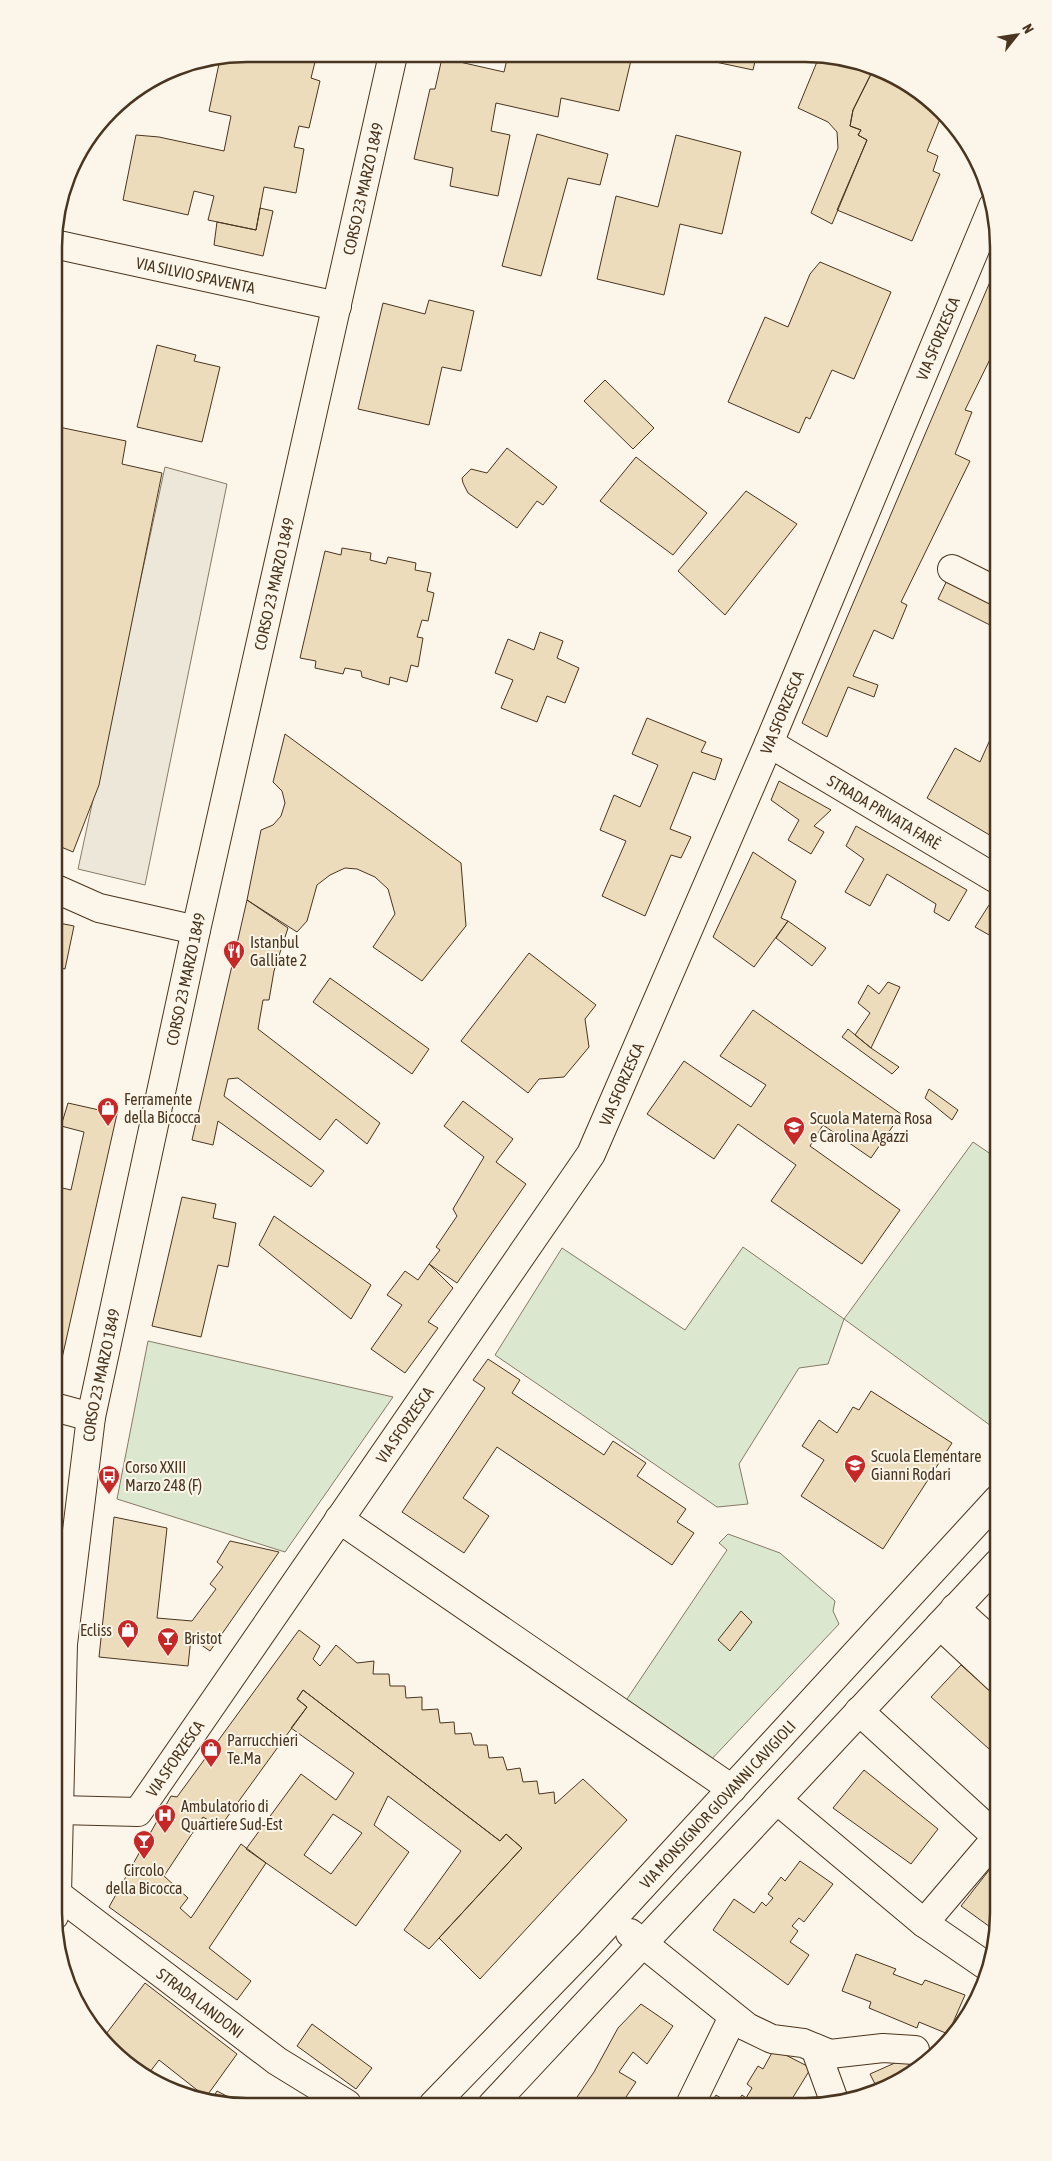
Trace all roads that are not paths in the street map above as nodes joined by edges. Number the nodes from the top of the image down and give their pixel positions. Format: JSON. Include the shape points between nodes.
{"nodes":[{"id":1,"x":391,"y":62,"type":"edge"},
{"id":2,"x":987,"y":220,"type":"edge"},
{"id":3,"x":62,"y":246,"type":"edge"},
{"id":4,"x":337,"y":306,"type":"junction"},
{"id":5,"x":952,"y":569,"type":"dead end"},
{"id":6,"x":990,"y":588,"type":"edge"},
{"id":7,"x":769,"y":743,"type":"junction"},
{"id":8,"x":990,"y":875,"type":"edge"},
{"id":9,"x":62,"y":892,"type":"edge"},
{"id":10,"x":196,"y":930,"type":"junction"},
{"id":11,"x":62,"y":1409,"type":"edge"},
{"id":12,"x":91,"y":1417,"type":"junction"},
{"id":13,"x":990,"y":1508,"type":"edge"},
{"id":14,"x":339,"y":1519,"type":"junction"},
{"id":15,"x":990,"y":1571,"type":"edge"},
{"id":16,"x":948,"y":1616,"type":"junction"},
{"id":17,"x":990,"y":1642,"type":"edge"},
{"id":18,"x":62,"y":1644,"type":"edge"},
{"id":19,"x":990,"y":1669,"type":"edge"},
{"id":20,"x":859,"y":1711,"type":"junction"},
{"id":21,"x":732,"y":1789,"type":"junction"},
{"id":22,"x":777,"y":1800,"type":"junction"},
{"id":23,"x":62,"y":1810,"type":"edge"},
{"id":24,"x":990,"y":1830,"type":"edge"},
{"id":25,"x":990,"y":1846,"type":"edge"},
{"id":26,"x":62,"y":1910,"type":"edge"},
{"id":27,"x":613,"y":1918,"type":"junction"},
{"id":28,"x":924,"y":1923,"type":"junction"},
{"id":29,"x":643,"y":1944,"type":"junction"},
{"id":30,"x":982,"y":1963,"type":"edge"},
{"id":31,"x":733,"y":2017,"type":"junction"},
{"id":32,"x":815,"y":2048,"type":"junction"},
{"id":33,"x":915,"y":2050,"type":"dead end"},
{"id":34,"x":833,"y":2096,"type":"edge"},
{"id":35,"x":338,"y":2098,"type":"edge"},
{"id":36,"x":440,"y":2098,"type":"edge"},
{"id":37,"x":499,"y":2098,"type":"edge"},
{"id":38,"x":693,"y":2098,"type":"edge"}],
"edges":[{"from":1,"to":4,"type":"street","name":"CORSO 23 MARZO 1849"},
{"from":2,"to":7,"type":"street","name":"VIA SFORZESCA"},
{"from":3,"to":4,"type":"street","name":"VIA SILVIO SPAVENTA"},
{"from":4,"to":10,"type":"street","name":"CORSO 23 MARZO 1849"},
{"from":5,"to":6,"type":"street"},
{"from":7,"to":8,"type":"street","name":"STRADA PRIVATA FARÈ"},
{"from":7,"to":14,"type":"street","name":"VIA SFORZESCA","via":[[591,1154]]},
{"from":9,"to":10,"type":"street","via":[[99,908]]},
{"from":10,"to":12,"type":"street","name":"CORSO 23 MARZO 1849"},
{"from":11,"to":12,"type":"street"},
{"from":12,"to":18,"type":"street","name":"CORSO 23 MARZO 1849"},
{"from":13,"to":21,"type":"street","name":"VIA MONSIGNOR GIOVANNI CAVIGIOLI"},
{"from":14,"to":21,"type":"street"},
{"from":14,"to":23,"type":"street","name":"VIA SFORZESCA","via":[[138,1812]]},
{"from":15,"to":16,"type":"street"},
{"from":16,"to":17,"type":"street"},
{"from":16,"to":19,"type":"street"},
{"from":16,"to":20,"type":"street"},
{"from":20,"to":22,"type":"street"},
{"from":20,"to":24,"type":"street"},
{"from":21,"to":27,"type":"street","name":"VIA MONSIGNOR GIOVANNI CAVIGIOLI"},
{"from":22,"to":28,"type":"street"},
{"from":22,"to":29,"type":"street"},
{"from":25,"to":28,"type":"street"},
{"from":26,"to":35,"type":"street","name":"STRADA LANDONI","via":[[277,2061]]},
{"from":27,"to":29,"type":"street"},
{"from":27,"to":36,"type":"street","name":"VIA MONSIGNOR GIOVANNI CAVIGIOLI"},
{"from":28,"to":30,"type":"street"},
{"from":29,"to":31,"type":"street"},
{"from":29,"to":37,"type":"street"},
{"from":31,"to":32,"type":"street","via":[[747,2028],[772,2039]]},
{"from":31,"to":38,"type":"street"},
{"from":32,"to":33,"type":"street","via":[[830,2054],[883,2048]]},
{"from":32,"to":34,"type":"street"}]}
